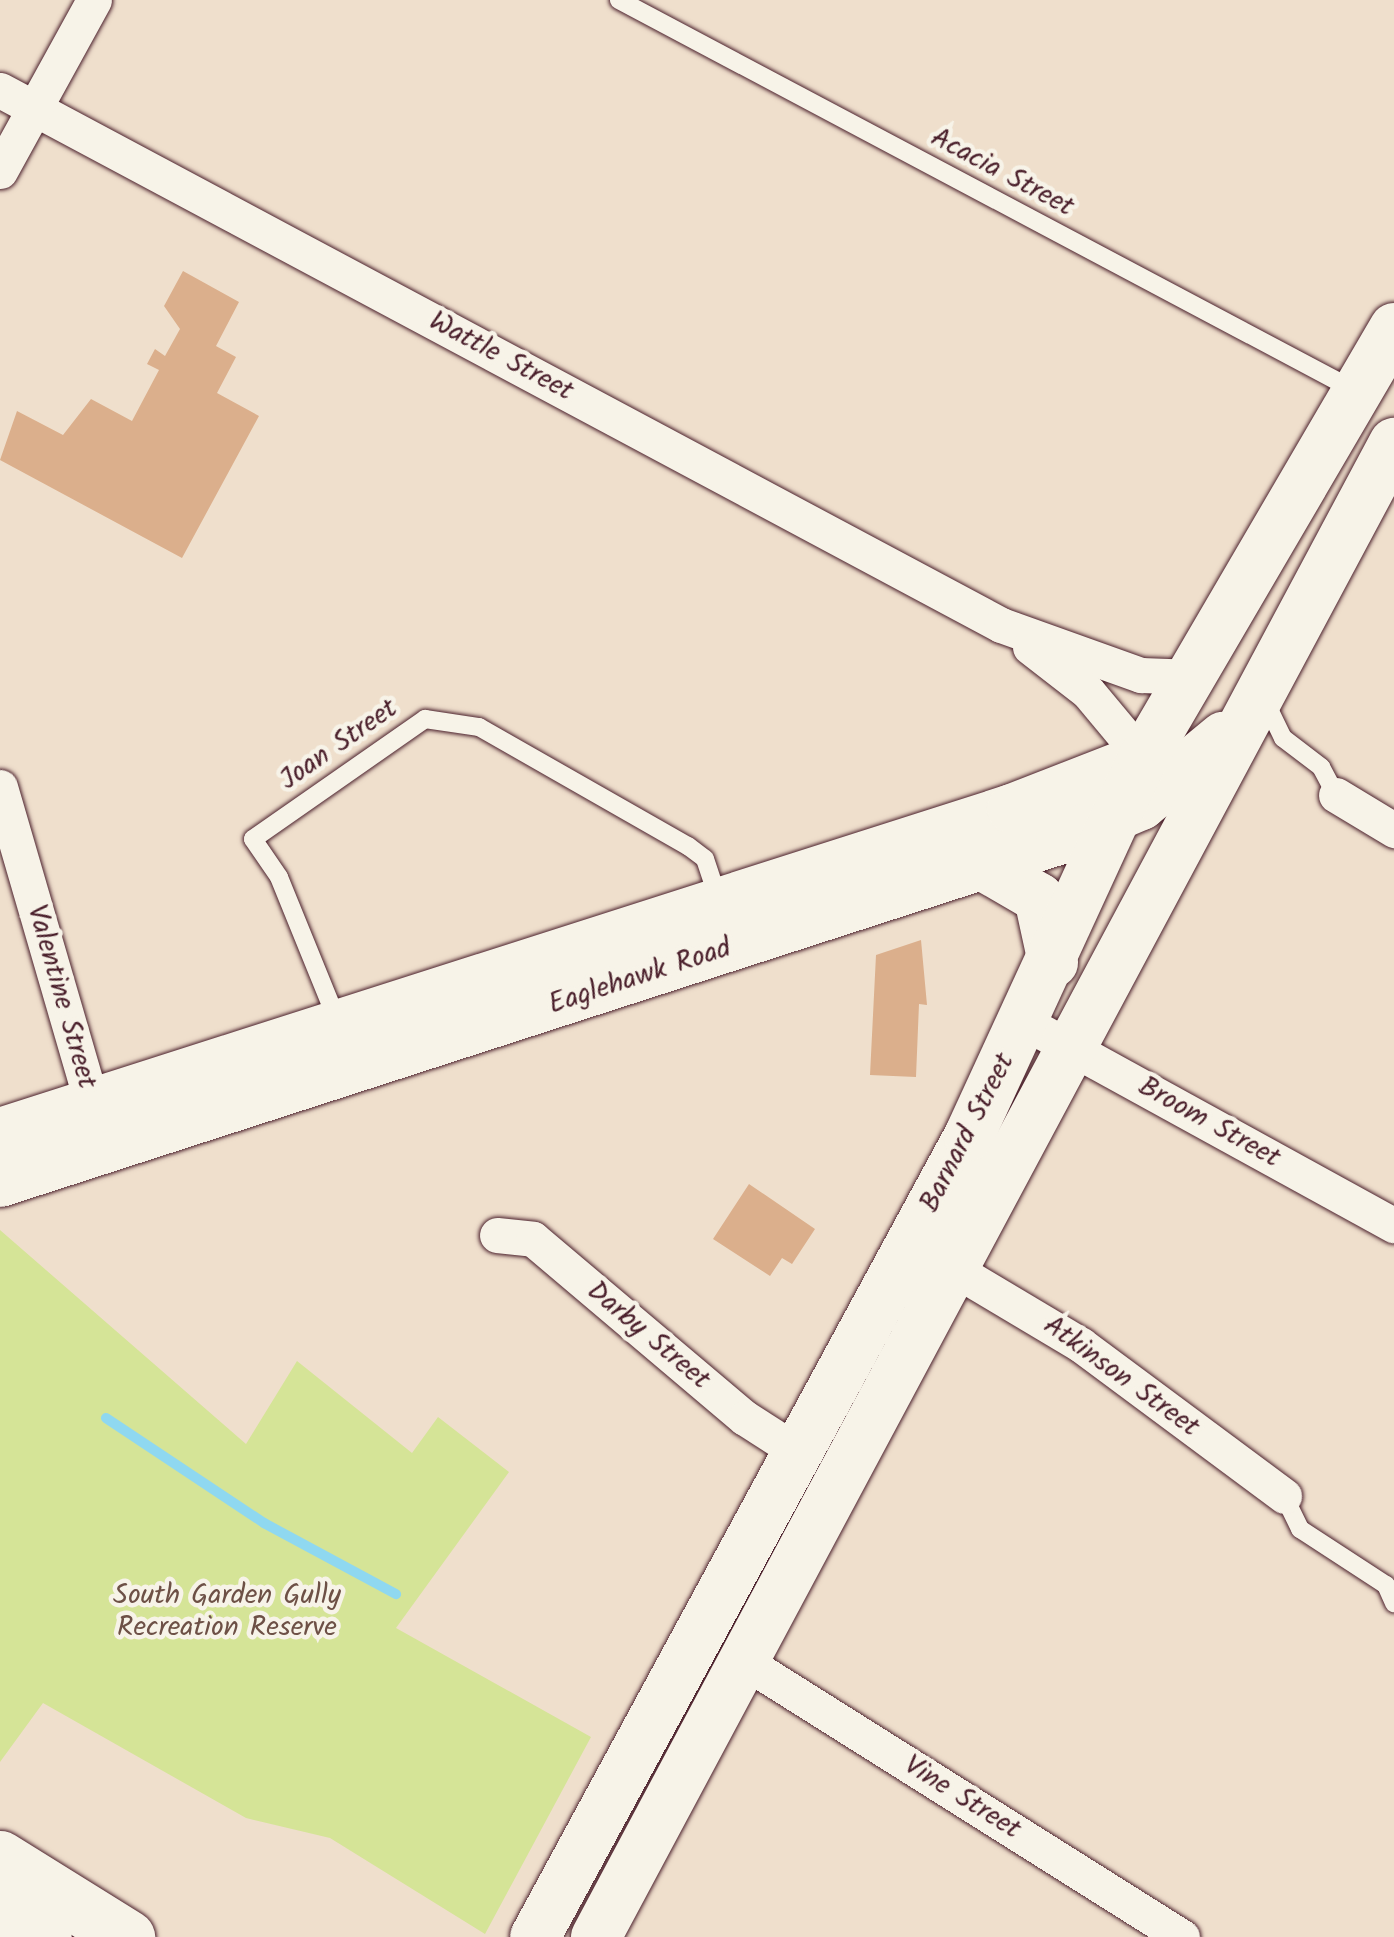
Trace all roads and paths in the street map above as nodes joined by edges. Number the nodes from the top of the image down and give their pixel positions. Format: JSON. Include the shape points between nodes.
{"nodes":[{"id":1,"x":94,"y":0,"type":"edge"},
{"id":2,"x":619,"y":0,"type":"edge"},
{"id":3,"x":0,"y":90,"type":"edge"},
{"id":4,"x":36,"y":109,"type":"junction"},
{"id":5,"x":0,"y":170,"type":"edge"},
{"id":6,"x":1394,"y":328,"type":"edge"},
{"id":7,"x":1360,"y":394,"type":"junction"},
{"id":8,"x":1394,"y":443,"type":"edge"},
{"id":9,"x":1001,"y":625,"type":"junction"},
{"id":10,"x":1195,"y":677,"type":"junction"},
{"id":11,"x":1255,"y":702,"type":"junction"},
{"id":12,"x":1143,"y":758,"type":"junction"},
{"id":13,"x":0,"y":787,"type":"edge"},
{"id":14,"x":1336,"y":795,"type":"joint"},
{"id":15,"x":1120,"y":816,"type":"junction"},
{"id":16,"x":1394,"y":830,"type":"edge"},
{"id":17,"x":982,"y":865,"type":"junction"},
{"id":18,"x":720,"y":903,"type":"junction"},
{"id":19,"x":1053,"y":962,"type":"junction"},
{"id":20,"x":1024,"y":1022,"type":"junction"},
{"id":21,"x":340,"y":1026,"type":"junction"},
{"id":22,"x":1072,"y":1048,"type":"junction"},
{"id":23,"x":99,"y":1126,"type":"junction"},
{"id":24,"x":0,"y":1133,"type":"edge"},
{"id":25,"x":0,"y":1182,"type":"edge"},
{"id":26,"x":1394,"y":1226,"type":"edge"},
{"id":27,"x":497,"y":1236,"type":"dead end"},
{"id":28,"x":952,"y":1268,"type":"junction"},
{"id":29,"x":798,"y":1452,"type":"junction"},
{"id":30,"x":1284,"y":1496,"type":"joint"},
{"id":31,"x":1394,"y":1603,"type":"edge"},
{"id":32,"x":697,"y":1633,"type":"junction"},
{"id":33,"x":742,"y":1660,"type":"junction"},
{"id":34,"x":0,"y":1858,"type":"edge"},
{"id":35,"x":598,"y":1933,"type":"edge"},
{"id":36,"x":127,"y":1937,"type":"edge"},
{"id":37,"x":535,"y":1937,"type":"edge"},
{"id":38,"x":1182,"y":1937,"type":"edge"}],
"edges":[{"from":1,"to":4,"type":"street"},
{"from":2,"to":7,"type":"lane","name":"Acacia Street"},
{"from":3,"to":4,"type":"street","name":"Wattle Street"},
{"from":4,"to":5,"type":"street"},
{"from":4,"to":9,"type":"street","name":"Wattle Street"},
{"from":6,"to":7,"type":"main road","name":"Barnard Street"},
{"from":7,"to":10,"type":"main road","name":"Barnard Street"},
{"from":8,"to":11,"type":"main road","name":"Barnard Street"},
{"from":9,"to":10,"type":"street","name":"Wattle Street","via":[[1141,675]]},
{"from":9,"to":12,"type":"street","name":"Wattle Street","via":[[1088,692]]},
{"from":10,"to":12,"type":"main road","name":"Barnard Street"},
{"from":11,"to":14,"type":"lane","via":[[1283,738],[1321,767]]},
{"from":11,"to":15,"type":"main road","name":"Eaglehawk Road"},
{"from":11,"to":22,"type":"main road","name":"Barnard Street"},
{"from":12,"to":15,"type":"main road","name":"Barnard Street"},
{"from":12,"to":18,"type":"main road","name":"Eaglehawk Road"},
{"from":13,"to":23,"type":"street","name":"Valentine Street"},
{"from":14,"to":16,"type":"street"},
{"from":15,"to":17,"type":"main road","name":"Eaglehawk Road"},
{"from":15,"to":19,"type":"main road","name":"Barnard Street"},
{"from":17,"to":19,"type":"main road","via":[[1038,898]]},
{"from":17,"to":23,"type":"main road","name":"Eaglehawk Road"},
{"from":18,"to":21,"type":"main road","name":"Eaglehawk Road"},
{"from":18,"to":21,"type":"lane","name":"Joan Street","via":[[705,860],[688,846],[478,726],[425,719],[254,839],[279,877]]},
{"from":19,"to":20,"type":"main road","name":"Barnard Street"},
{"from":20,"to":22,"type":"street","name":"Broom Street"},
{"from":20,"to":29,"type":"main road","name":"Barnard Street"},
{"from":21,"to":23,"type":"main road","name":"Eaglehawk Road"},
{"from":22,"to":26,"type":"street","name":"Broom Street"},
{"from":22,"to":28,"type":"main road","name":"Barnard Street"},
{"from":23,"to":24,"type":"main road","name":"Eaglehawk Road"},
{"from":23,"to":25,"type":"main road","name":"Eaglehawk Road"},
{"from":27,"to":29,"type":"street","name":"Darby Street","via":[[533,1239],[744,1418]]},
{"from":28,"to":30,"type":"street","name":"Atkinson Street","via":[[1068,1336]]},
{"from":28,"to":33,"type":"main road","name":"Barnard Street"},
{"from":29,"to":32,"type":"main road","name":"Barnard Street"},
{"from":30,"to":31,"type":"lane","via":[[1300,1530],[1386,1585]]},
{"from":32,"to":33,"type":"main road"},
{"from":32,"to":37,"type":"main road","name":"Barnard Street"},
{"from":33,"to":35,"type":"main road","name":"Barnard Street"},
{"from":33,"to":38,"type":"street","name":"Vine Street"},
{"from":34,"to":36,"type":"highway"}]}
